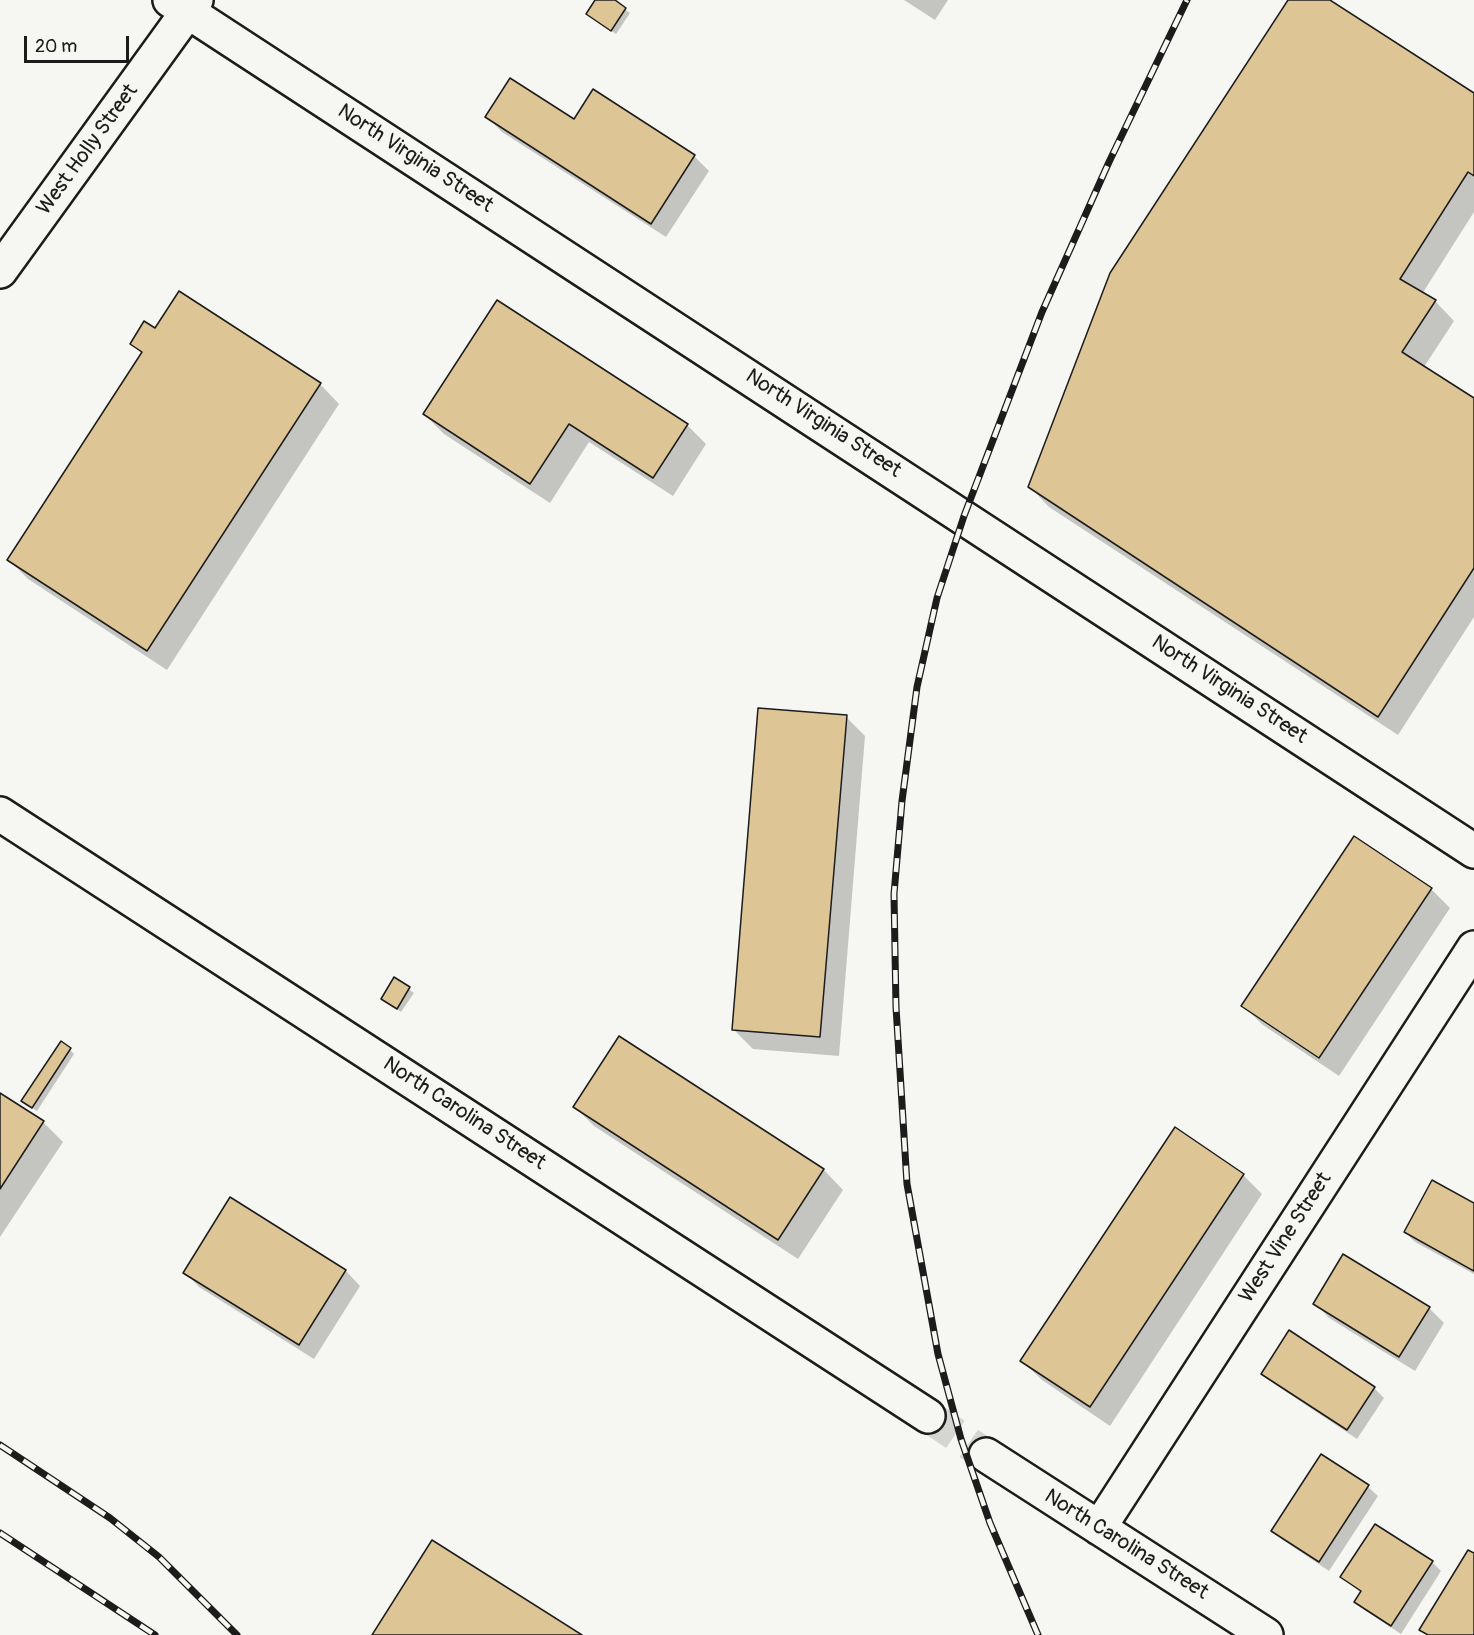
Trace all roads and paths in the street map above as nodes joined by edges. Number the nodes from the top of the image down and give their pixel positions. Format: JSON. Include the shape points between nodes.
{"nodes":[{"id":1,"x":185,"y":4,"type":"edge"},
{"id":2,"x":0,"y":272,"type":"edge"},
{"id":3,"x":0,"y":815,"type":"edge"},
{"id":4,"x":1474,"y":851,"type":"edge"},
{"id":5,"x":1474,"y":948,"type":"edge"},
{"id":6,"x":928,"y":1416,"type":"tunnel mouth"},
{"id":7,"x":986,"y":1455,"type":"tunnel mouth"},
{"id":8,"x":1099,"y":1528,"type":"junction"},
{"id":9,"x":1266,"y":1635,"type":"edge"}],
"edges":[{"from":1,"to":2,"type":"street","name":"West Holly Street"},
{"from":1,"to":4,"type":"street","name":"North Virginia Street"},
{"from":3,"to":6,"type":"street","name":"North Carolina Street"},
{"from":5,"to":8,"type":"street","name":"West Vine Street"},
{"from":7,"to":8,"type":"street","name":"North Carolina Street"},
{"from":8,"to":9,"type":"street","name":"North Carolina Street"}]}
